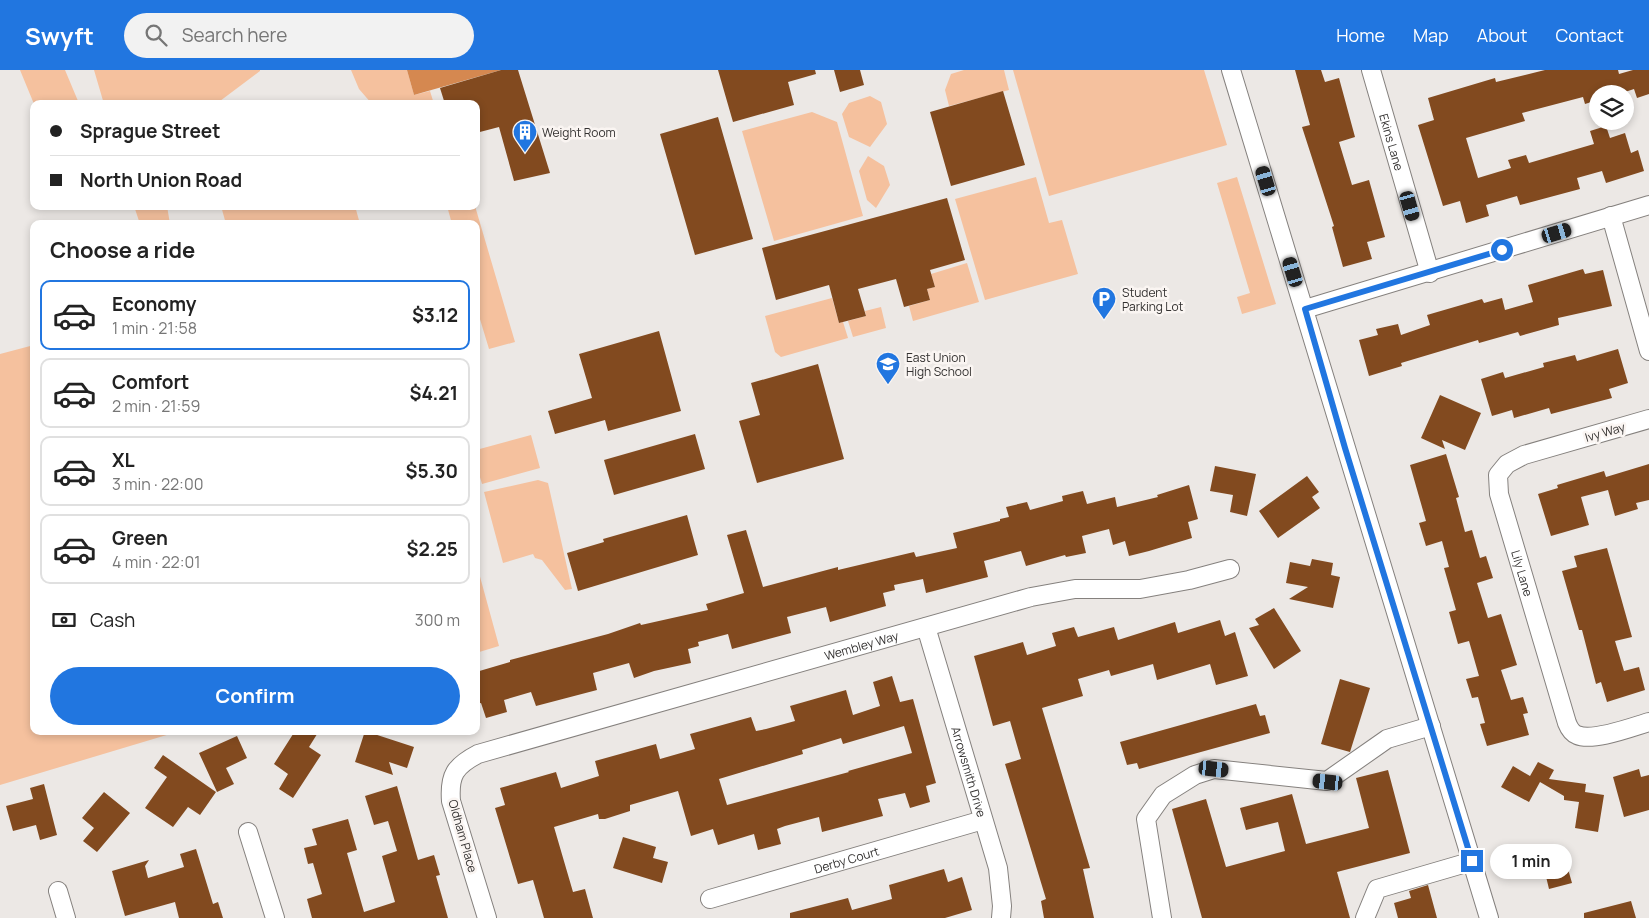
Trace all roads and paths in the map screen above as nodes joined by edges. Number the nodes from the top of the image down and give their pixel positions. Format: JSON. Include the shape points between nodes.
{"nodes":[{"id":1,"x":1232,"y":70,"type":"edge"},
{"id":2,"x":1375,"y":71,"type":"edge"},
{"id":3,"x":1649,"y":206,"type":"edge"},
{"id":4,"x":1611,"y":216,"type":"junction"},
{"id":5,"x":1430,"y":273,"type":"junction"},
{"id":6,"x":1305,"y":309,"type":"junction"},
{"id":7,"x":1649,"y":351,"type":"edge"},
{"id":8,"x":1649,"y":419,"type":"edge"},
{"id":9,"x":1561,"y":445,"type":"joint"},
{"id":10,"x":1230,"y":569,"type":"dead end"},
{"id":11,"x":926,"y":627,"type":"junction"},
{"id":12,"x":1649,"y":722,"type":"edge"},
{"id":13,"x":1431,"y":726,"type":"junction"},
{"id":14,"x":496,"y":749,"type":"joint"},
{"id":15,"x":983,"y":820,"type":"junction"},
{"id":16,"x":248,"y":832,"type":"dead end"},
{"id":17,"x":1472,"y":861,"type":"junction"},
{"id":18,"x":58,"y":891,"type":"dead end"},
{"id":19,"x":710,"y":899,"type":"dead end"},
{"id":20,"x":66,"y":918,"type":"edge"},
{"id":21,"x":275,"y":918,"type":"edge"},
{"id":22,"x":487,"y":918,"type":"edge"},
{"id":23,"x":1000,"y":918,"type":"edge"},
{"id":24,"x":1162,"y":918,"type":"edge"},
{"id":25,"x":1365,"y":918,"type":"edge"},
{"id":26,"x":1489,"y":918,"type":"edge"}],
"edges":[{"from":1,"to":6,"type":"street"},
{"from":2,"to":5,"type":"street","name":"Ekins Lane"},
{"from":3,"to":4,"type":"street"},
{"from":4,"to":5,"type":"street"},
{"from":4,"to":7,"type":"street"},
{"from":5,"to":6,"type":"street"},
{"from":6,"to":13,"type":"street"},
{"from":8,"to":9,"type":"street","name":"Ivy Way"},
{"from":9,"to":12,"type":"street","name":"Lily Lane","via":[[1524,455],[1507,464],[1498,475],[1499,494],[1567,723],[1576,735],[1591,737]]},
{"from":10,"to":11,"type":"street","name":"Wembley Way","via":[[1140,589],[1074,590],[1031,597]]},
{"from":11,"to":14,"type":"street","name":"Wembley Way"},
{"from":11,"to":15,"type":"street","name":"Arrowsmith Drive"},
{"from":13,"to":17,"type":"street"},
{"from":13,"to":24,"type":"street","via":[[1387,740],[1328,782],[1214,769],[1195,775],[1163,795],[1146,819]]},
{"from":14,"to":22,"type":"street","name":"Oldham Place","via":[[462,762],[450,785],[451,801]]},
{"from":15,"to":19,"type":"street","name":"Derby Court"},
{"from":15,"to":23,"type":"street","name":"Arrowsmith Drive","via":[[998,868]]},
{"from":16,"to":21,"type":"street"},
{"from":17,"to":25,"type":"street","via":[[1378,889]]},
{"from":17,"to":26,"type":"street"},
{"from":18,"to":20,"type":"street"}]}
